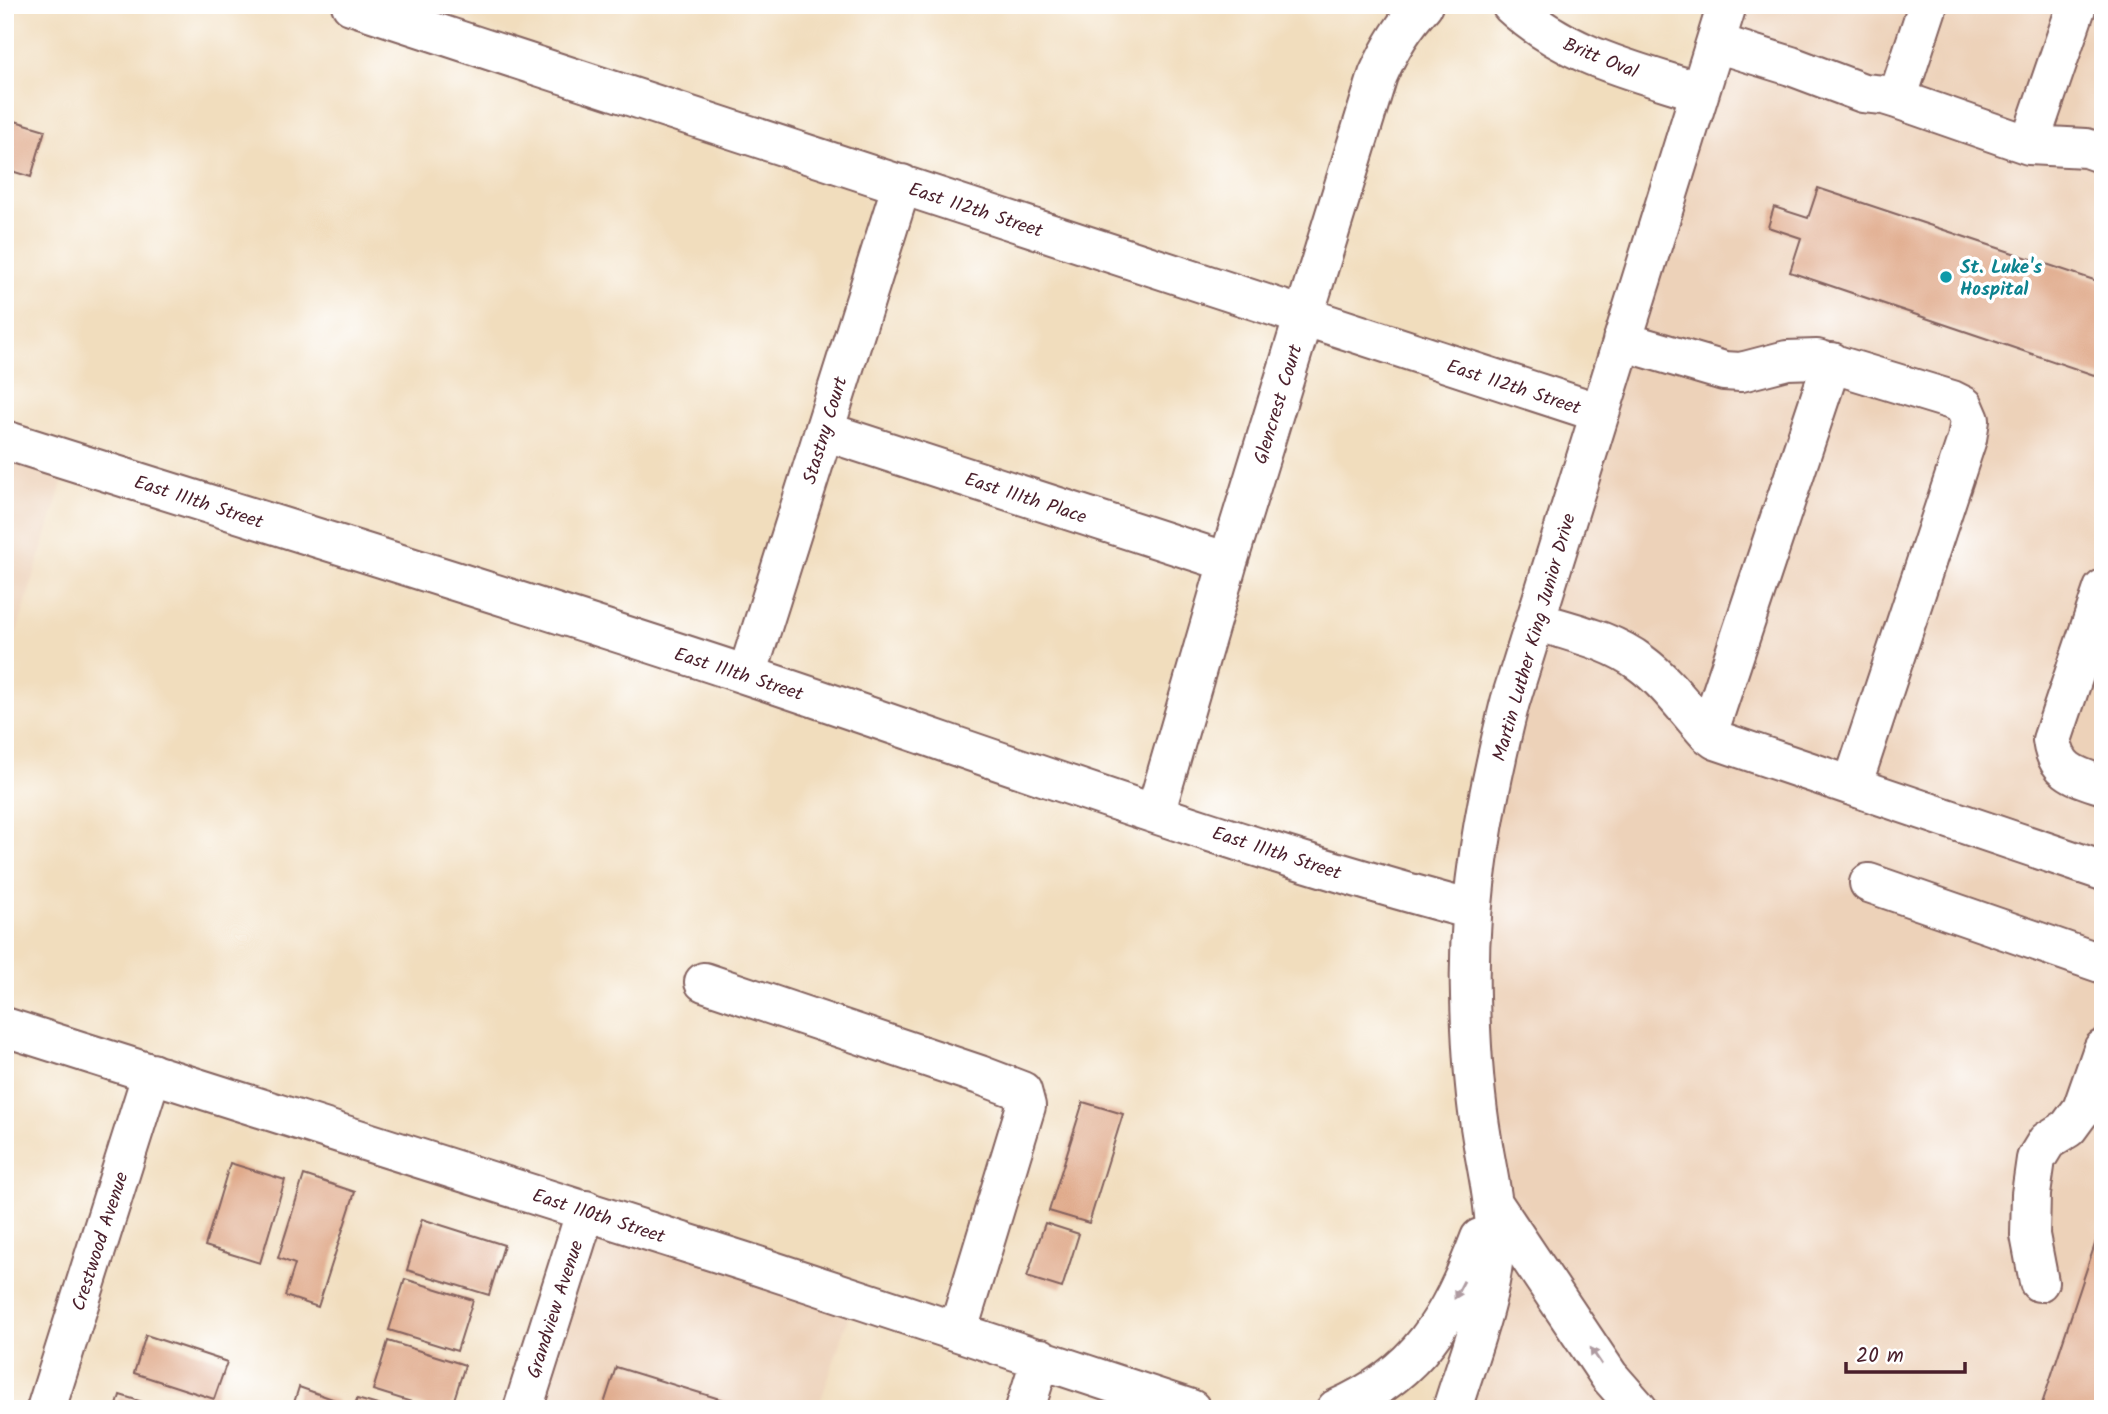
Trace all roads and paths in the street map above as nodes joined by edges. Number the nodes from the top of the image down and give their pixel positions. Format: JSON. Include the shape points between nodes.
{"nodes":[{"id":1,"x":351,"y":5,"type":"edge"},
{"id":2,"x":1423,"y":5,"type":"edge"},
{"id":3,"x":1511,"y":5,"type":"edge"},
{"id":4,"x":1727,"y":5,"type":"edge"},
{"id":5,"x":1928,"y":5,"type":"edge"},
{"id":6,"x":2077,"y":5,"type":"edge"},
{"id":7,"x":1716,"y":43,"type":"junction"},
{"id":8,"x":1700,"y":92,"type":"junction"},
{"id":9,"x":1897,"y":99,"type":"junction"},
{"id":10,"x":2029,"y":145,"type":"junction"},
{"id":11,"x":2103,"y":154,"type":"edge"},
{"id":12,"x":902,"y":184,"type":"junction"},
{"id":13,"x":1304,"y":318,"type":"junction"},
{"id":14,"x":1622,"y":341,"type":"junction"},
{"id":15,"x":1832,"y":362,"type":"junction"},
{"id":16,"x":1600,"y":413,"type":"junction"},
{"id":17,"x":824,"y":431,"type":"junction"},
{"id":18,"x":5,"y":440,"type":"edge"},
{"id":19,"x":1228,"y":562,"type":"junction"},
{"id":20,"x":2103,"y":589,"type":"edge"},
{"id":21,"x":1536,"y":621,"type":"junction"},
{"id":22,"x":747,"y":675,"type":"junction"},
{"id":23,"x":1708,"y":734,"type":"junction"},
{"id":24,"x":2103,"y":785,"type":"edge"},
{"id":25,"x":1852,"y":786,"type":"junction"},
{"id":26,"x":1155,"y":814,"type":"junction"},
{"id":27,"x":2103,"y":872,"type":"edge"},
{"id":28,"x":1869,"y":883,"type":"dead end"},
{"id":29,"x":1472,"y":910,"type":"junction"},
{"id":30,"x":2103,"y":964,"type":"edge"},
{"id":31,"x":704,"y":982,"type":"dead end"},
{"id":32,"x":5,"y":1027,"type":"edge"},
{"id":33,"x":2103,"y":1049,"type":"edge"},
{"id":34,"x":152,"y":1073,"type":"junction"},
{"id":35,"x":1493,"y":1203,"type":"junction"},
{"id":36,"x":586,"y":1210,"type":"junction"},
{"id":37,"x":2039,"y":1282,"type":"dead end"},
{"id":38,"x":958,"y":1330,"type":"junction"},
{"id":39,"x":1041,"y":1358,"type":"junction"},
{"id":40,"x":46,"y":1409,"type":"edge"},
{"id":41,"x":523,"y":1409,"type":"edge"},
{"id":42,"x":1025,"y":1409,"type":"edge"},
{"id":43,"x":1191,"y":1409,"type":"edge"},
{"id":44,"x":1336,"y":1409,"type":"edge"},
{"id":45,"x":1452,"y":1409,"type":"edge"},
{"id":46,"x":1638,"y":1409,"type":"edge"}],
"edges":[{"from":1,"to":12,"type":"street","name":"East 112th Street"},
{"from":2,"to":13,"type":"street","name":"Glencrest Court","via":[[1408,21],[1378,75]]},
{"from":3,"to":8,"type":"street","name":"Britt Oval","via":[[1538,29],[1587,56]]},
{"from":4,"to":7,"type":"street","name":"Martin Luther King Junior Drive"},
{"from":5,"to":9,"type":"street"},
{"from":6,"to":10,"type":"street"},
{"from":7,"to":8,"type":"street","name":"Martin Luther King Junior Drive"},
{"from":7,"to":9,"type":"street","via":[[1863,93]]},
{"from":8,"to":14,"type":"street","name":"Martin Luther King Junior Drive"},
{"from":9,"to":10,"type":"street"},
{"from":10,"to":11,"type":"street","via":[[2086,148]]},
{"from":12,"to":13,"type":"street","name":"East 112th Street"},
{"from":12,"to":17,"type":"street","name":"Stastny Court"},
{"from":13,"to":16,"type":"street","name":"East 112th Street"},
{"from":13,"to":19,"type":"street","name":"Glencrest Court"},
{"from":14,"to":15,"type":"street","via":[[1724,371],[1741,372],[1802,358]]},
{"from":14,"to":16,"type":"street","name":"Martin Luther King Junior Drive"},
{"from":15,"to":23,"type":"street"},
{"from":15,"to":25,"type":"street","via":[[1952,400],[1964,406],[1970,420]]},
{"from":16,"to":21,"type":"street","name":"Martin Luther King Junior Drive"},
{"from":17,"to":19,"type":"street","name":"East 111th Place"},
{"from":17,"to":22,"type":"street","name":"Stastny Court"},
{"from":18,"to":22,"type":"street","name":"East 111th Street"},
{"from":19,"to":26,"type":"street","name":"Glencrest Court"},
{"from":20,"to":24,"type":"street","via":[[2052,740],[2062,766]]},
{"from":21,"to":23,"type":"street","via":[[1608,645],[1640,662]]},
{"from":21,"to":29,"type":"street","name":"Martin Luther King Junior Drive","via":[[1497,751]]},
{"from":22,"to":26,"type":"street","name":"East 111th Street"},
{"from":23,"to":25,"type":"street"},
{"from":25,"to":27,"type":"street"},
{"from":26,"to":29,"type":"street","name":"East 111th Street"},
{"from":28,"to":30,"type":"street"},
{"from":29,"to":35,"type":"street","name":"Martin Luther King Junior Drive","via":[[1469,994],[1473,1074]]},
{"from":31,"to":38,"type":"street","via":[[1022,1091],[1026,1106]]},
{"from":32,"to":34,"type":"street","name":"East 110th Street"},
{"from":33,"to":37,"type":"street","via":[[2082,1109],[2068,1128],[2047,1141],[2036,1159],[2030,1235]]},
{"from":34,"to":36,"type":"street","name":"East 110th Street"},
{"from":34,"to":40,"type":"street","name":"Crestwood Avenue"},
{"from":35,"to":44,"type":"street","one_way":true,"via":[[1464,1281],[1423,1348],[1383,1384]]},
{"from":35,"to":45,"type":"street","name":"Martin Luther King Junior Drive","via":[[1489,1287]]},
{"from":46,"to":35,"type":"street","one_way":true,"via":[[1609,1376]]},
{"from":36,"to":38,"type":"street","name":"East 110th Street"},
{"from":36,"to":41,"type":"street","name":"Grandview Avenue"},
{"from":38,"to":39,"type":"street","name":"East 110th Street"},
{"from":39,"to":42,"type":"street"},
{"from":39,"to":43,"type":"street","name":"East 110th Street"}]}
